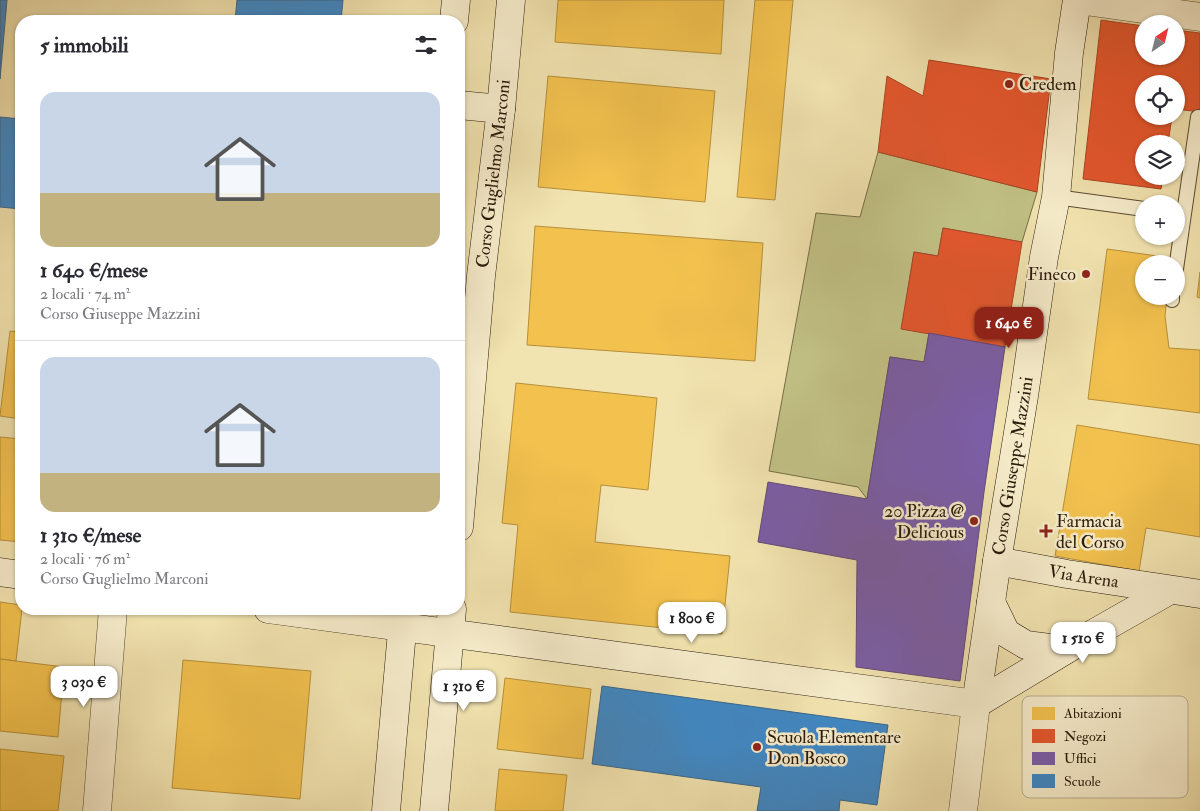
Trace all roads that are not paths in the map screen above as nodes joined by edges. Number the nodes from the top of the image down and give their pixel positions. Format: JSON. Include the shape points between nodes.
{"nodes":[{"id":1,"x":456,"y":0,"type":"edge"},
{"id":2,"x":511,"y":0,"type":"edge"},
{"id":3,"x":1078,"y":0,"type":"edge"},
{"id":4,"x":455,"y":15,"type":"edge"},
{"id":5,"x":1200,"y":17,"type":"edge"},
{"id":6,"x":465,"y":106,"type":"edge"},
{"id":7,"x":501,"y":109,"type":"junction"},
{"id":8,"x":1200,"y":118,"type":"edge"},
{"id":9,"x":1184,"y":195,"type":"edge"},
{"id":10,"x":1056,"y":197,"type":"junction"},
{"id":11,"x":1135,"y":208,"type":"edge"},
{"id":12,"x":467,"y":331,"type":"edge"},
{"id":13,"x":465,"y":380,"type":"edge"},
{"id":14,"x":997,"y":561,"type":"junction"},
{"id":15,"x":0,"y":572,"type":"edge"},
{"id":16,"x":15,"y":574,"type":"edge"},
{"id":17,"x":1170,"y":590,"type":"junction"},
{"id":18,"x":1200,"y":594,"type":"edge"},
{"id":19,"x":990,"y":602,"type":"junction"},
{"id":20,"x":113,"y":615,"type":"edge"},
{"id":21,"x":358,"y":615,"type":"edge"},
{"id":22,"x":403,"y":618,"type":"edge"},
{"id":23,"x":451,"y":621,"type":"edge"},
{"id":24,"x":1065,"y":650,"type":"junction"},
{"id":25,"x":976,"y":704,"type":"junction"},
{"id":26,"x":97,"y":811,"type":"edge"},
{"id":27,"x":386,"y":811,"type":"edge"},
{"id":28,"x":434,"y":811,"type":"edge"},
{"id":29,"x":963,"y":811,"type":"edge"}],
"edges":[{"from":1,"to":4,"type":"street"},
{"from":2,"to":7,"type":"street","name":"Corso Guglielmo Marconi"},
{"from":3,"to":5,"type":"street"},
{"from":3,"to":10,"type":"street","name":"Corso Giuseppe Mazzini","via":[[1069,53]]},
{"from":6,"to":7,"type":"street"},
{"from":7,"to":12,"type":"street","name":"Corso Guglielmo Marconi","via":[[481,276]]},
{"from":8,"to":9,"type":"lane"},
{"from":10,"to":11,"type":"lane"},
{"from":10,"to":14,"type":"street","name":"Corso Giuseppe Mazzini"},
{"from":12,"to":13,"type":"street","name":"Corso Guglielmo Marconi"},
{"from":14,"to":17,"type":"street","name":"Via Arena"},
{"from":14,"to":19,"type":"street","name":"Corso Giuseppe Mazzini"},
{"from":15,"to":16,"type":"street"},
{"from":17,"to":18,"type":"street","name":"Via Arena"},
{"from":17,"to":24,"type":"street","name":"Via Arena"},
{"from":19,"to":24,"type":"street","via":[[1006,633],[1026,645]]},
{"from":19,"to":25,"type":"street","name":"Corso Giuseppe Mazzini"},
{"from":20,"to":26,"type":"street"},
{"from":21,"to":22,"type":"street"},
{"from":22,"to":23,"type":"street"},
{"from":22,"to":27,"type":"street"},
{"from":23,"to":25,"type":"street"},
{"from":23,"to":28,"type":"street"},
{"from":24,"to":25,"type":"street","name":"Via Arena"},
{"from":25,"to":29,"type":"street","name":"Corso Giuseppe Mazzini"}]}
